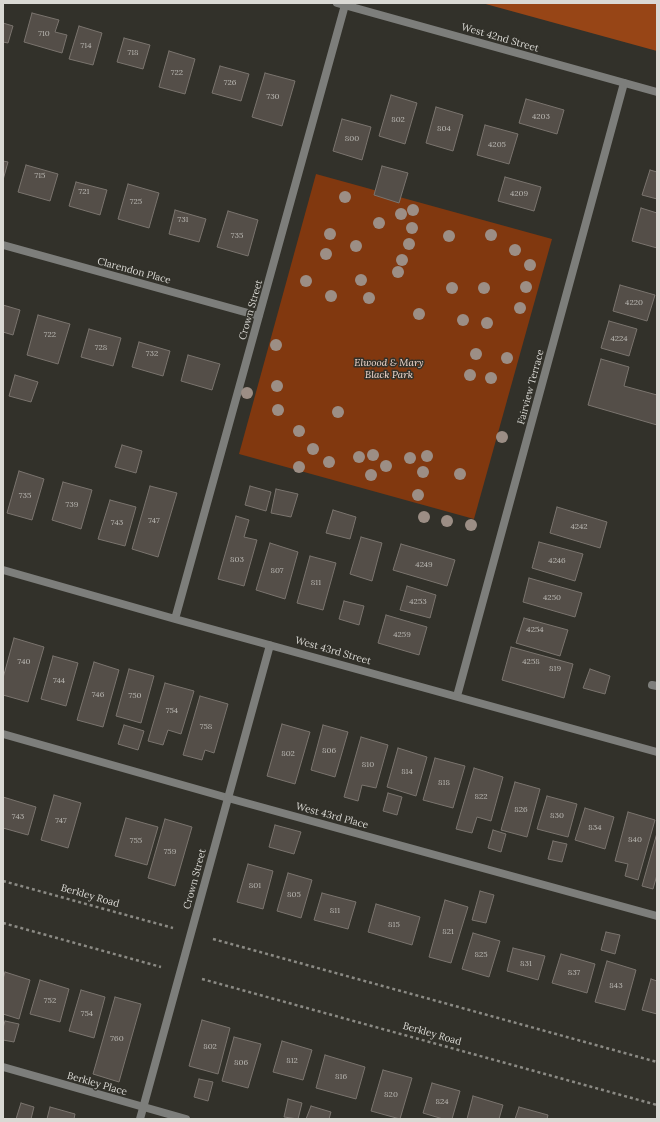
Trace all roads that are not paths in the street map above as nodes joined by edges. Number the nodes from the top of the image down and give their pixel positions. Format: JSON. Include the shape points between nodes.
{"nodes":[{"id":1,"x":341,"y":4,"type":"edge"},
{"id":2,"x":624,"y":83,"type":"junction"},
{"id":3,"x":657,"y":92,"type":"edge"},
{"id":4,"x":3,"y":245,"type":"edge"},
{"id":5,"x":259,"y":316,"type":"junction"},
{"id":6,"x":3,"y":570,"type":"edge"},
{"id":7,"x":175,"y":619,"type":"junction"},
{"id":8,"x":270,"y":644,"type":"junction"},
{"id":9,"x":457,"y":696,"type":"junction"},
{"id":10,"x":3,"y":734,"type":"edge"},
{"id":11,"x":657,"y":752,"type":"edge"},
{"id":12,"x":228,"y":798,"type":"junction"},
{"id":13,"x":657,"y":916,"type":"edge"},
{"id":14,"x":3,"y":1067,"type":"edge"},
{"id":15,"x":144,"y":1107,"type":"junction"},
{"id":16,"x":140,"y":1119,"type":"edge"},
{"id":17,"x":186,"y":1119,"type":"edge"}],
"edges":[{"from":1,"to":2,"type":"street","name":"West 42nd Street"},
{"from":1,"to":5,"type":"street","name":"Crown Street"},
{"from":2,"to":3,"type":"street","name":"West 42nd Street"},
{"from":2,"to":9,"type":"street","name":"Fairview Terrace"},
{"from":4,"to":5,"type":"street","name":"Clarendon Place"},
{"from":5,"to":7,"type":"street","name":"Crown Street"},
{"from":6,"to":7,"type":"street","name":"West 43rd Street"},
{"from":7,"to":8,"type":"street","name":"West 43rd Street"},
{"from":8,"to":9,"type":"street","name":"West 43rd Street"},
{"from":8,"to":12,"type":"street","name":"Crown Street"},
{"from":9,"to":11,"type":"street","name":"West 43rd Street"},
{"from":10,"to":12,"type":"street","name":"West 43rd Place"},
{"from":12,"to":13,"type":"street","name":"West 43rd Place"},
{"from":12,"to":15,"type":"street","name":"Crown Street"},
{"from":14,"to":15,"type":"street","name":"Berkley Place"},
{"from":15,"to":16,"type":"street","name":"Crown Street"},
{"from":15,"to":17,"type":"street","name":"Berkley Place"}]}
